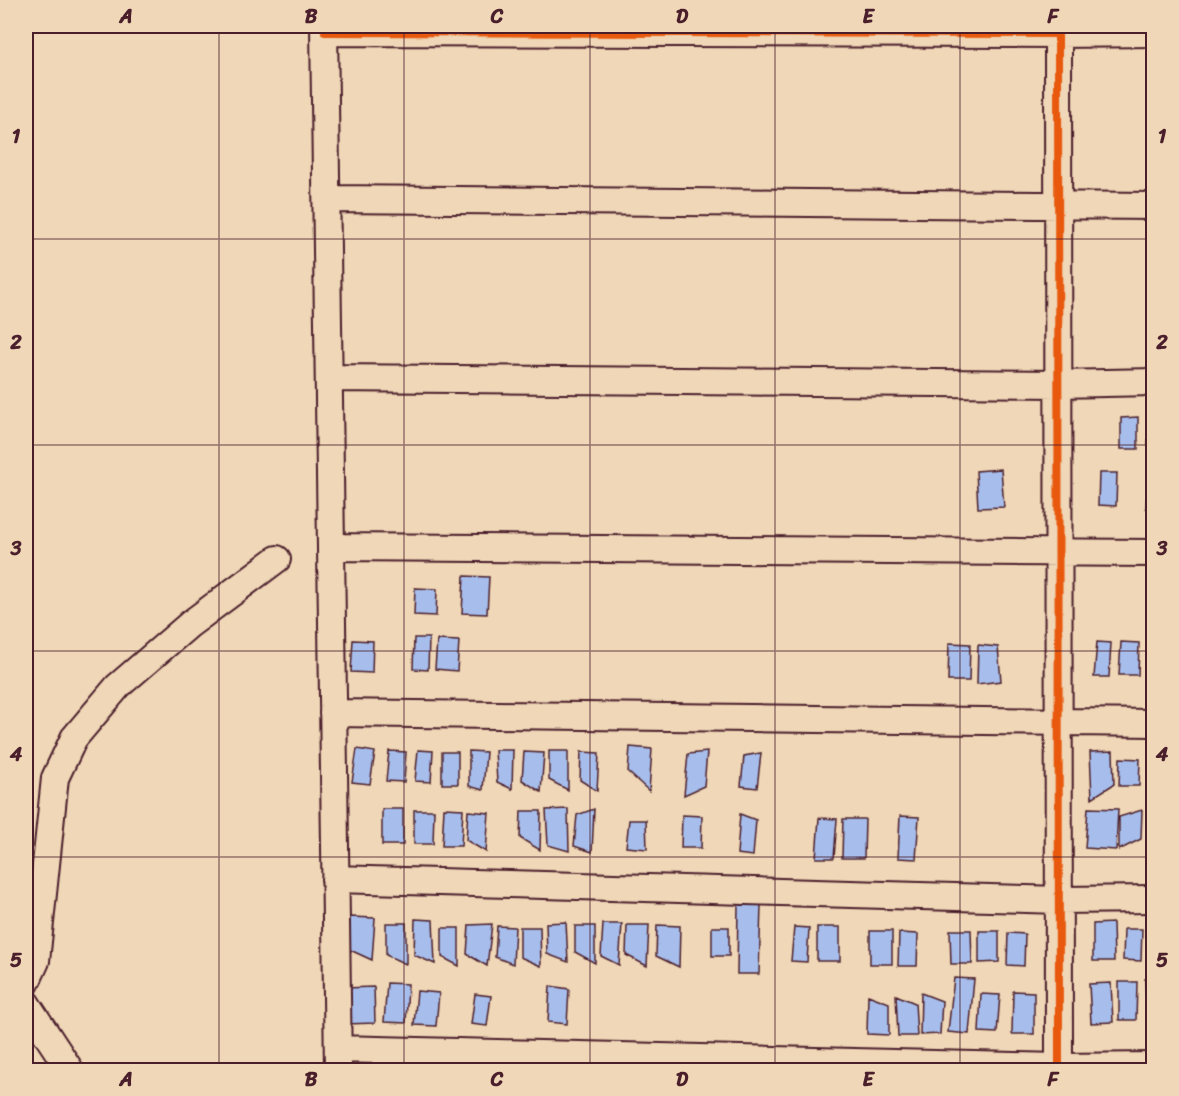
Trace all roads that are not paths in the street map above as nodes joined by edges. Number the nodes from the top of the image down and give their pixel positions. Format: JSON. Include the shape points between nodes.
{"nodes":[{"id":1,"x":325,"y":29,"type":"edge"},
{"id":2,"x":1058,"y":30,"type":"edge"},
{"id":3,"x":1154,"y":33,"type":"edge"},
{"id":4,"x":327,"y":199,"type":"junction"},
{"id":5,"x":1059,"y":206,"type":"junction"},
{"id":6,"x":1154,"y":206,"type":"edge"},
{"id":7,"x":329,"y":378,"type":"junction"},
{"id":8,"x":1154,"y":382,"type":"edge"},
{"id":9,"x":1058,"y":384,"type":"junction"},
{"id":10,"x":331,"y":547,"type":"junction"},
{"id":11,"x":1058,"y":553,"type":"junction"},
{"id":12,"x":1154,"y":553,"type":"edge"},
{"id":13,"x":277,"y":558,"type":"dead end"},
{"id":14,"x":333,"y":713,"type":"junction"},
{"id":15,"x":1059,"y":723,"type":"junction"},
{"id":16,"x":1154,"y":723,"type":"edge"},
{"id":17,"x":335,"y":879,"type":"junction"},
{"id":18,"x":1154,"y":899,"type":"edge"},
{"id":19,"x":1060,"y":900,"type":"junction"},
{"id":20,"x":26,"y":983,"type":"edge"},
{"id":21,"x":26,"y":1004,"type":"edge"},
{"id":22,"x":338,"y":1060,"type":"edge"},
{"id":23,"x":1154,"y":1066,"type":"edge"},
{"id":24,"x":1059,"y":1069,"type":"edge"},
{"id":25,"x":70,"y":1071,"type":"edge"}],
"edges":[{"from":1,"to":2,"type":"street"},
{"from":1,"to":4,"type":"street"},
{"from":2,"to":3,"type":"street"},
{"from":2,"to":5,"type":"street"},
{"from":4,"to":5,"type":"street"},
{"from":4,"to":7,"type":"street"},
{"from":5,"to":6,"type":"street"},
{"from":5,"to":9,"type":"street"},
{"from":7,"to":9,"type":"street"},
{"from":7,"to":10,"type":"street"},
{"from":8,"to":9,"type":"street"},
{"from":9,"to":11,"type":"street"},
{"from":10,"to":11,"type":"street"},
{"from":10,"to":14,"type":"street"},
{"from":11,"to":12,"type":"street"},
{"from":11,"to":15,"type":"street"},
{"from":13,"to":20,"type":"street","via":[[190,624],[118,686],[74,738],[55,778],[36,961]]},
{"from":14,"to":15,"type":"street"},
{"from":14,"to":17,"type":"street"},
{"from":15,"to":16,"type":"street"},
{"from":15,"to":19,"type":"street"},
{"from":17,"to":19,"type":"street"},
{"from":17,"to":22,"type":"street"},
{"from":18,"to":19,"type":"street"},
{"from":19,"to":24,"type":"street"},
{"from":21,"to":25,"type":"street"},
{"from":22,"to":24,"type":"street"},
{"from":23,"to":24,"type":"street"}]}
